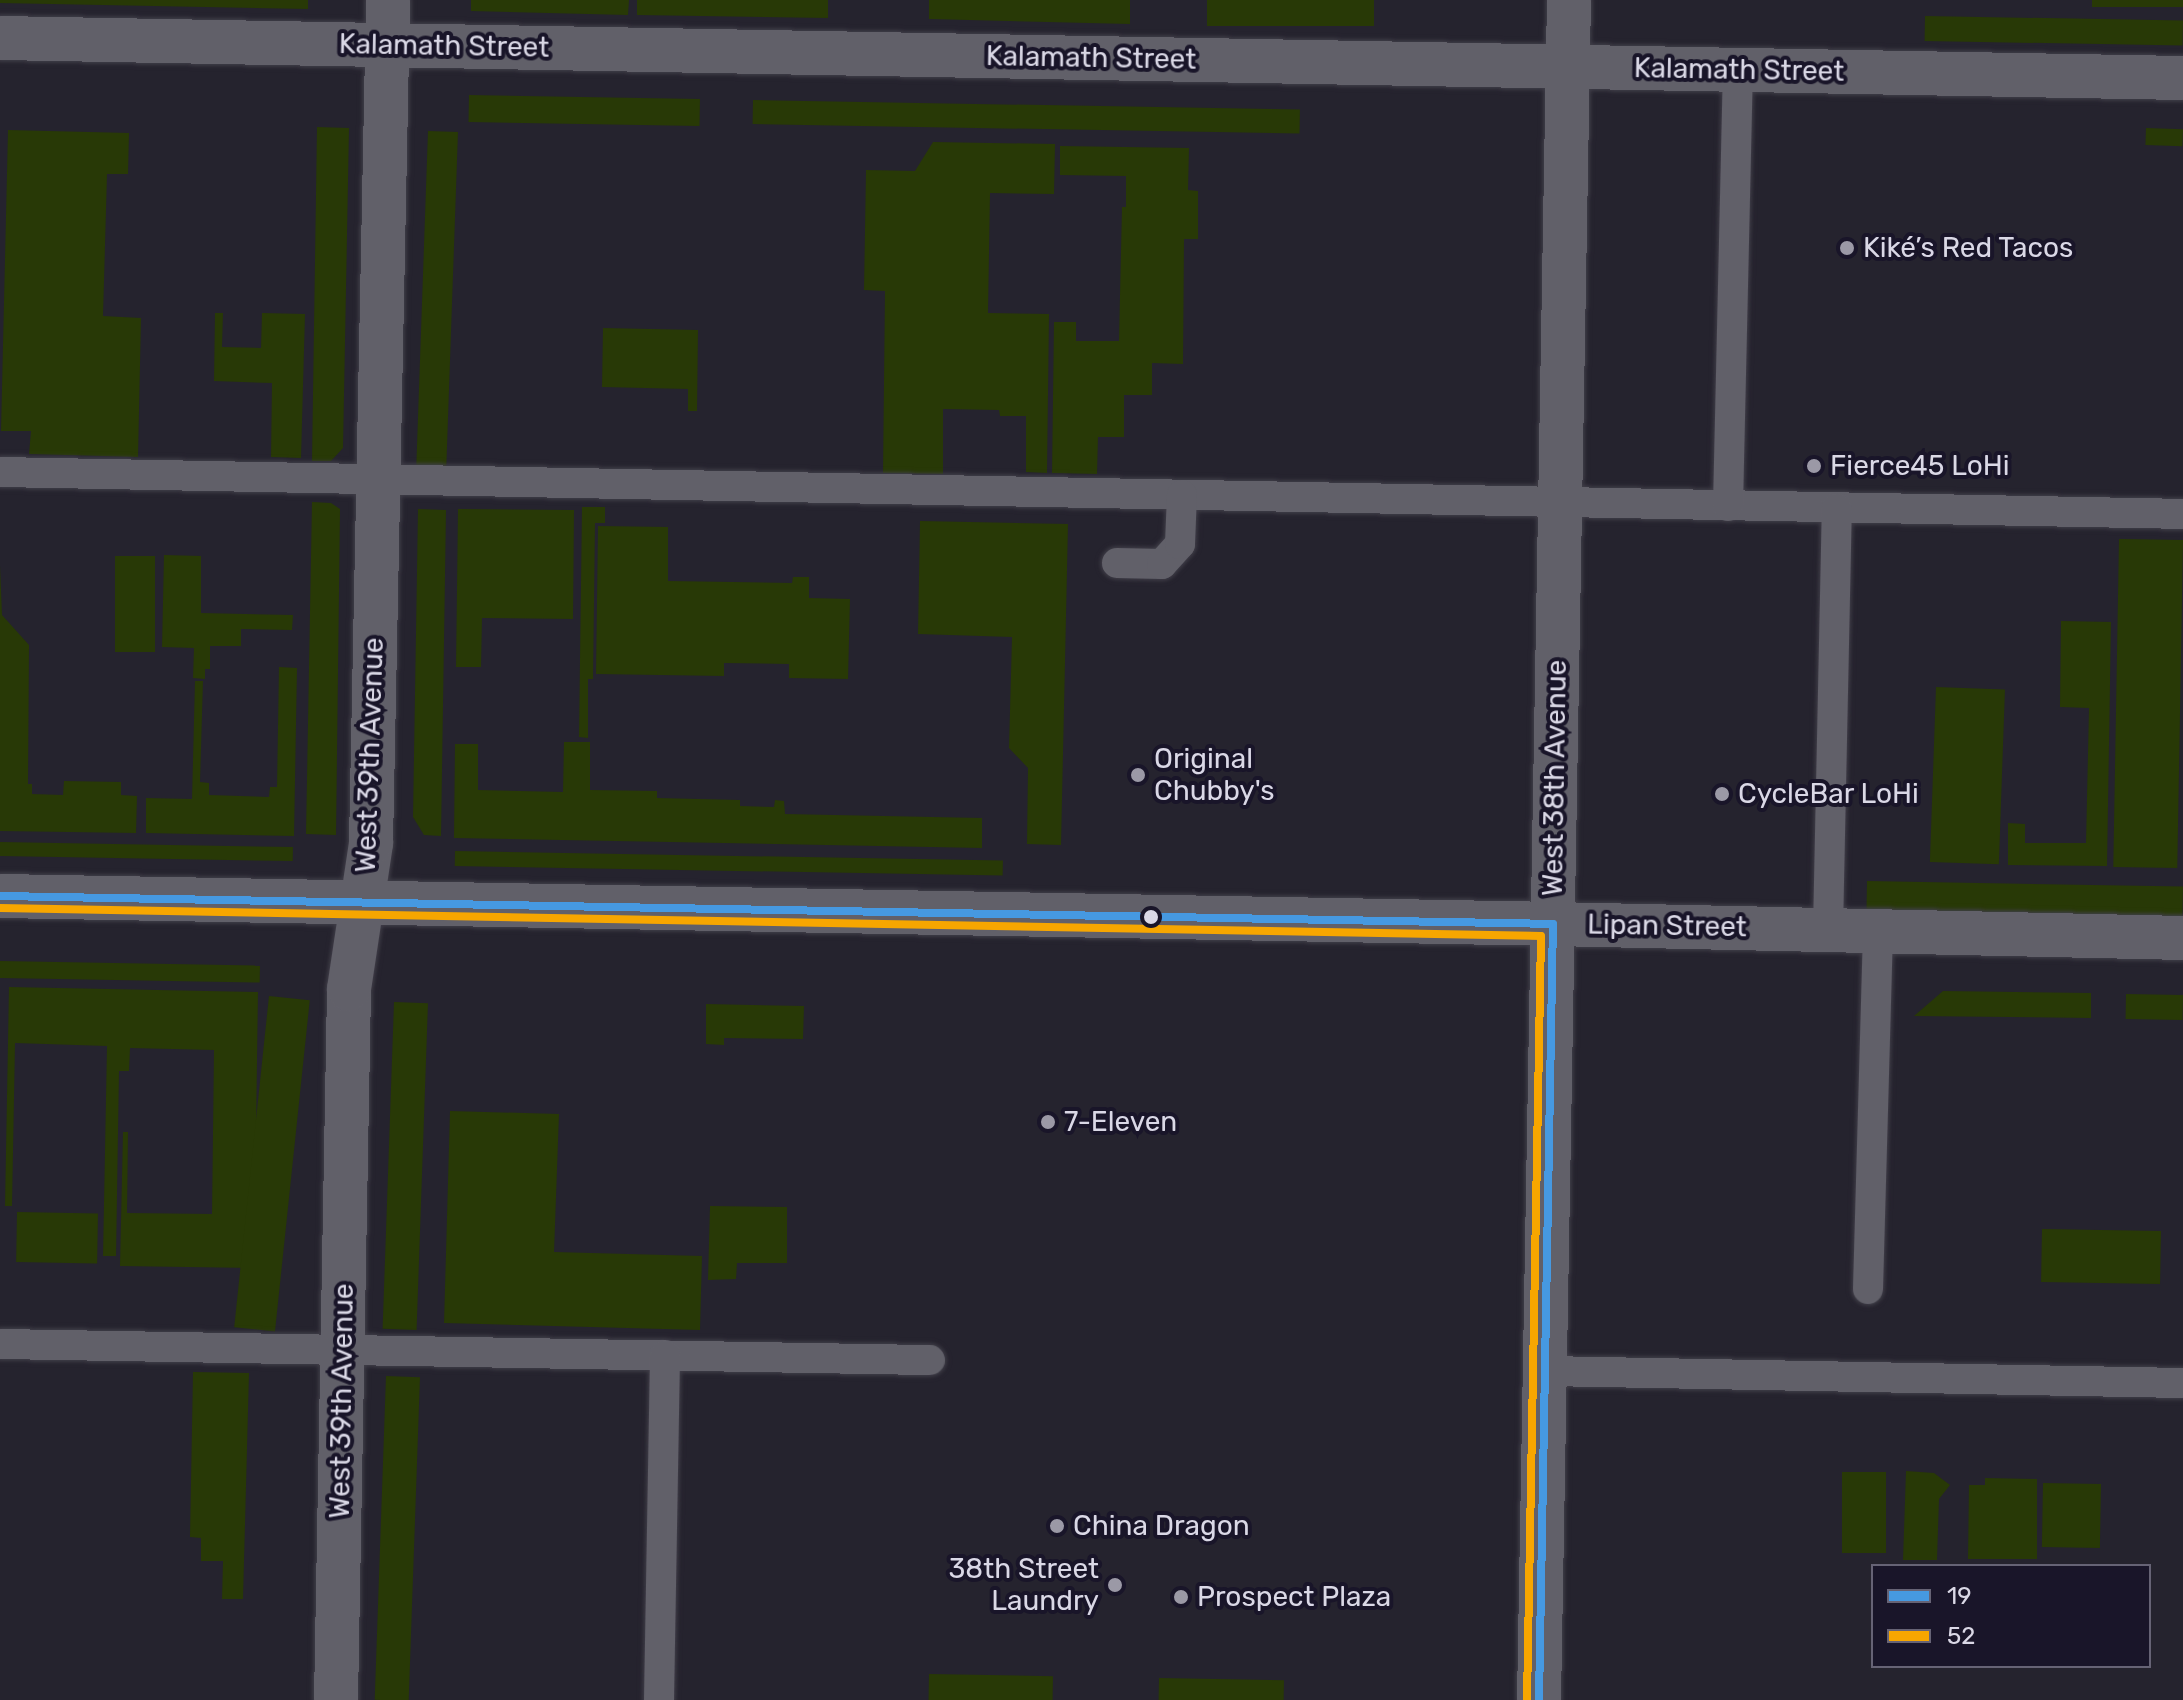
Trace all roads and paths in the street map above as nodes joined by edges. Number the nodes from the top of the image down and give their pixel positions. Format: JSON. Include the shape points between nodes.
{"nodes":[{"id":1,"x":388,"y":0,"type":"edge"},
{"id":2,"x":1569,"y":0,"type":"edge"},
{"id":3,"x":0,"y":38,"type":"edge"},
{"id":4,"x":388,"y":44,"type":"junction"},
{"id":5,"x":1568,"y":67,"type":"junction"},
{"id":6,"x":1738,"y":70,"type":"junction"},
{"id":7,"x":2183,"y":78,"type":"edge"},
{"id":8,"x":0,"y":472,"type":"edge"},
{"id":9,"x":378,"y":480,"type":"junction"},
{"id":10,"x":1182,"y":495,"type":"junction"},
{"id":11,"x":1560,"y":502,"type":"junction"},
{"id":12,"x":1728,"y":506,"type":"junction"},
{"id":13,"x":1837,"y":508,"type":"junction"},
{"id":14,"x":2183,"y":514,"type":"edge"},
{"id":15,"x":1117,"y":563,"type":"dead end"},
{"id":16,"x":0,"y":896,"type":"edge"},
{"id":17,"x":362,"y":902,"type":"junction"},
{"id":18,"x":1553,"y":924,"type":"junction"},
{"id":19,"x":1828,"y":930,"type":"junction"},
{"id":20,"x":1878,"y":931,"type":"junction"},
{"id":21,"x":2183,"y":938,"type":"edge"},
{"id":22,"x":1868,"y":1289,"type":"dead end"},
{"id":23,"x":0,"y":1344,"type":"edge"},
{"id":24,"x":343,"y":1350,"type":"junction"},
{"id":25,"x":665,"y":1355,"type":"junction"},
{"id":26,"x":930,"y":1360,"type":"dead end"},
{"id":27,"x":1546,"y":1371,"type":"junction"},
{"id":28,"x":2183,"y":1383,"type":"edge"},
{"id":29,"x":336,"y":1700,"type":"edge"},
{"id":30,"x":659,"y":1700,"type":"edge"},
{"id":31,"x":1539,"y":1700,"type":"edge"}],
"edges":[{"from":1,"to":4,"type":"street","name":"West 39th Avenue"},
{"from":2,"to":5,"type":"street","name":"West 38th Avenue"},
{"from":3,"to":4,"type":"street","name":"Kalamath Street"},
{"from":4,"to":5,"type":"street","name":"Kalamath Street"},
{"from":4,"to":9,"type":"street","name":"West 39th Avenue"},
{"from":5,"to":6,"type":"street","name":"Kalamath Street"},
{"from":5,"to":11,"type":"street","name":"West 38th Avenue"},
{"from":6,"to":7,"type":"street","name":"Kalamath Street"},
{"from":6,"to":12,"type":"lane"},
{"from":8,"to":9,"type":"lane"},
{"from":9,"to":10,"type":"lane"},
{"from":9,"to":17,"type":"street","name":"West 39th Avenue","via":[[371,843]]},
{"from":10,"to":11,"type":"lane"},
{"from":10,"to":15,"type":"lane","via":[[1180,544],[1162,564]]},
{"from":11,"to":12,"type":"lane"},
{"from":11,"to":18,"type":"street","name":"West 38th Avenue"},
{"from":12,"to":13,"type":"lane"},
{"from":13,"to":14,"type":"lane"},
{"from":13,"to":19,"type":"lane"},
{"from":16,"to":17,"type":"street","name":"Lipan Street"},
{"from":17,"to":18,"type":"street","name":"Lipan Street"},
{"from":17,"to":24,"type":"street","name":"West 39th Avenue","via":[[349,989]]},
{"from":18,"to":19,"type":"street","name":"Lipan Street"},
{"from":18,"to":27,"type":"street","name":"West 38th Avenue"},
{"from":19,"to":20,"type":"street","name":"Lipan Street"},
{"from":20,"to":21,"type":"street","name":"Lipan Street"},
{"from":20,"to":22,"type":"lane"},
{"from":23,"to":24,"type":"lane"},
{"from":24,"to":25,"type":"lane"},
{"from":24,"to":29,"type":"street","name":"West 39th Avenue"},
{"from":25,"to":26,"type":"lane"},
{"from":25,"to":30,"type":"lane"},
{"from":27,"to":28,"type":"lane"},
{"from":27,"to":31,"type":"street","name":"West 38th Avenue"}]}
